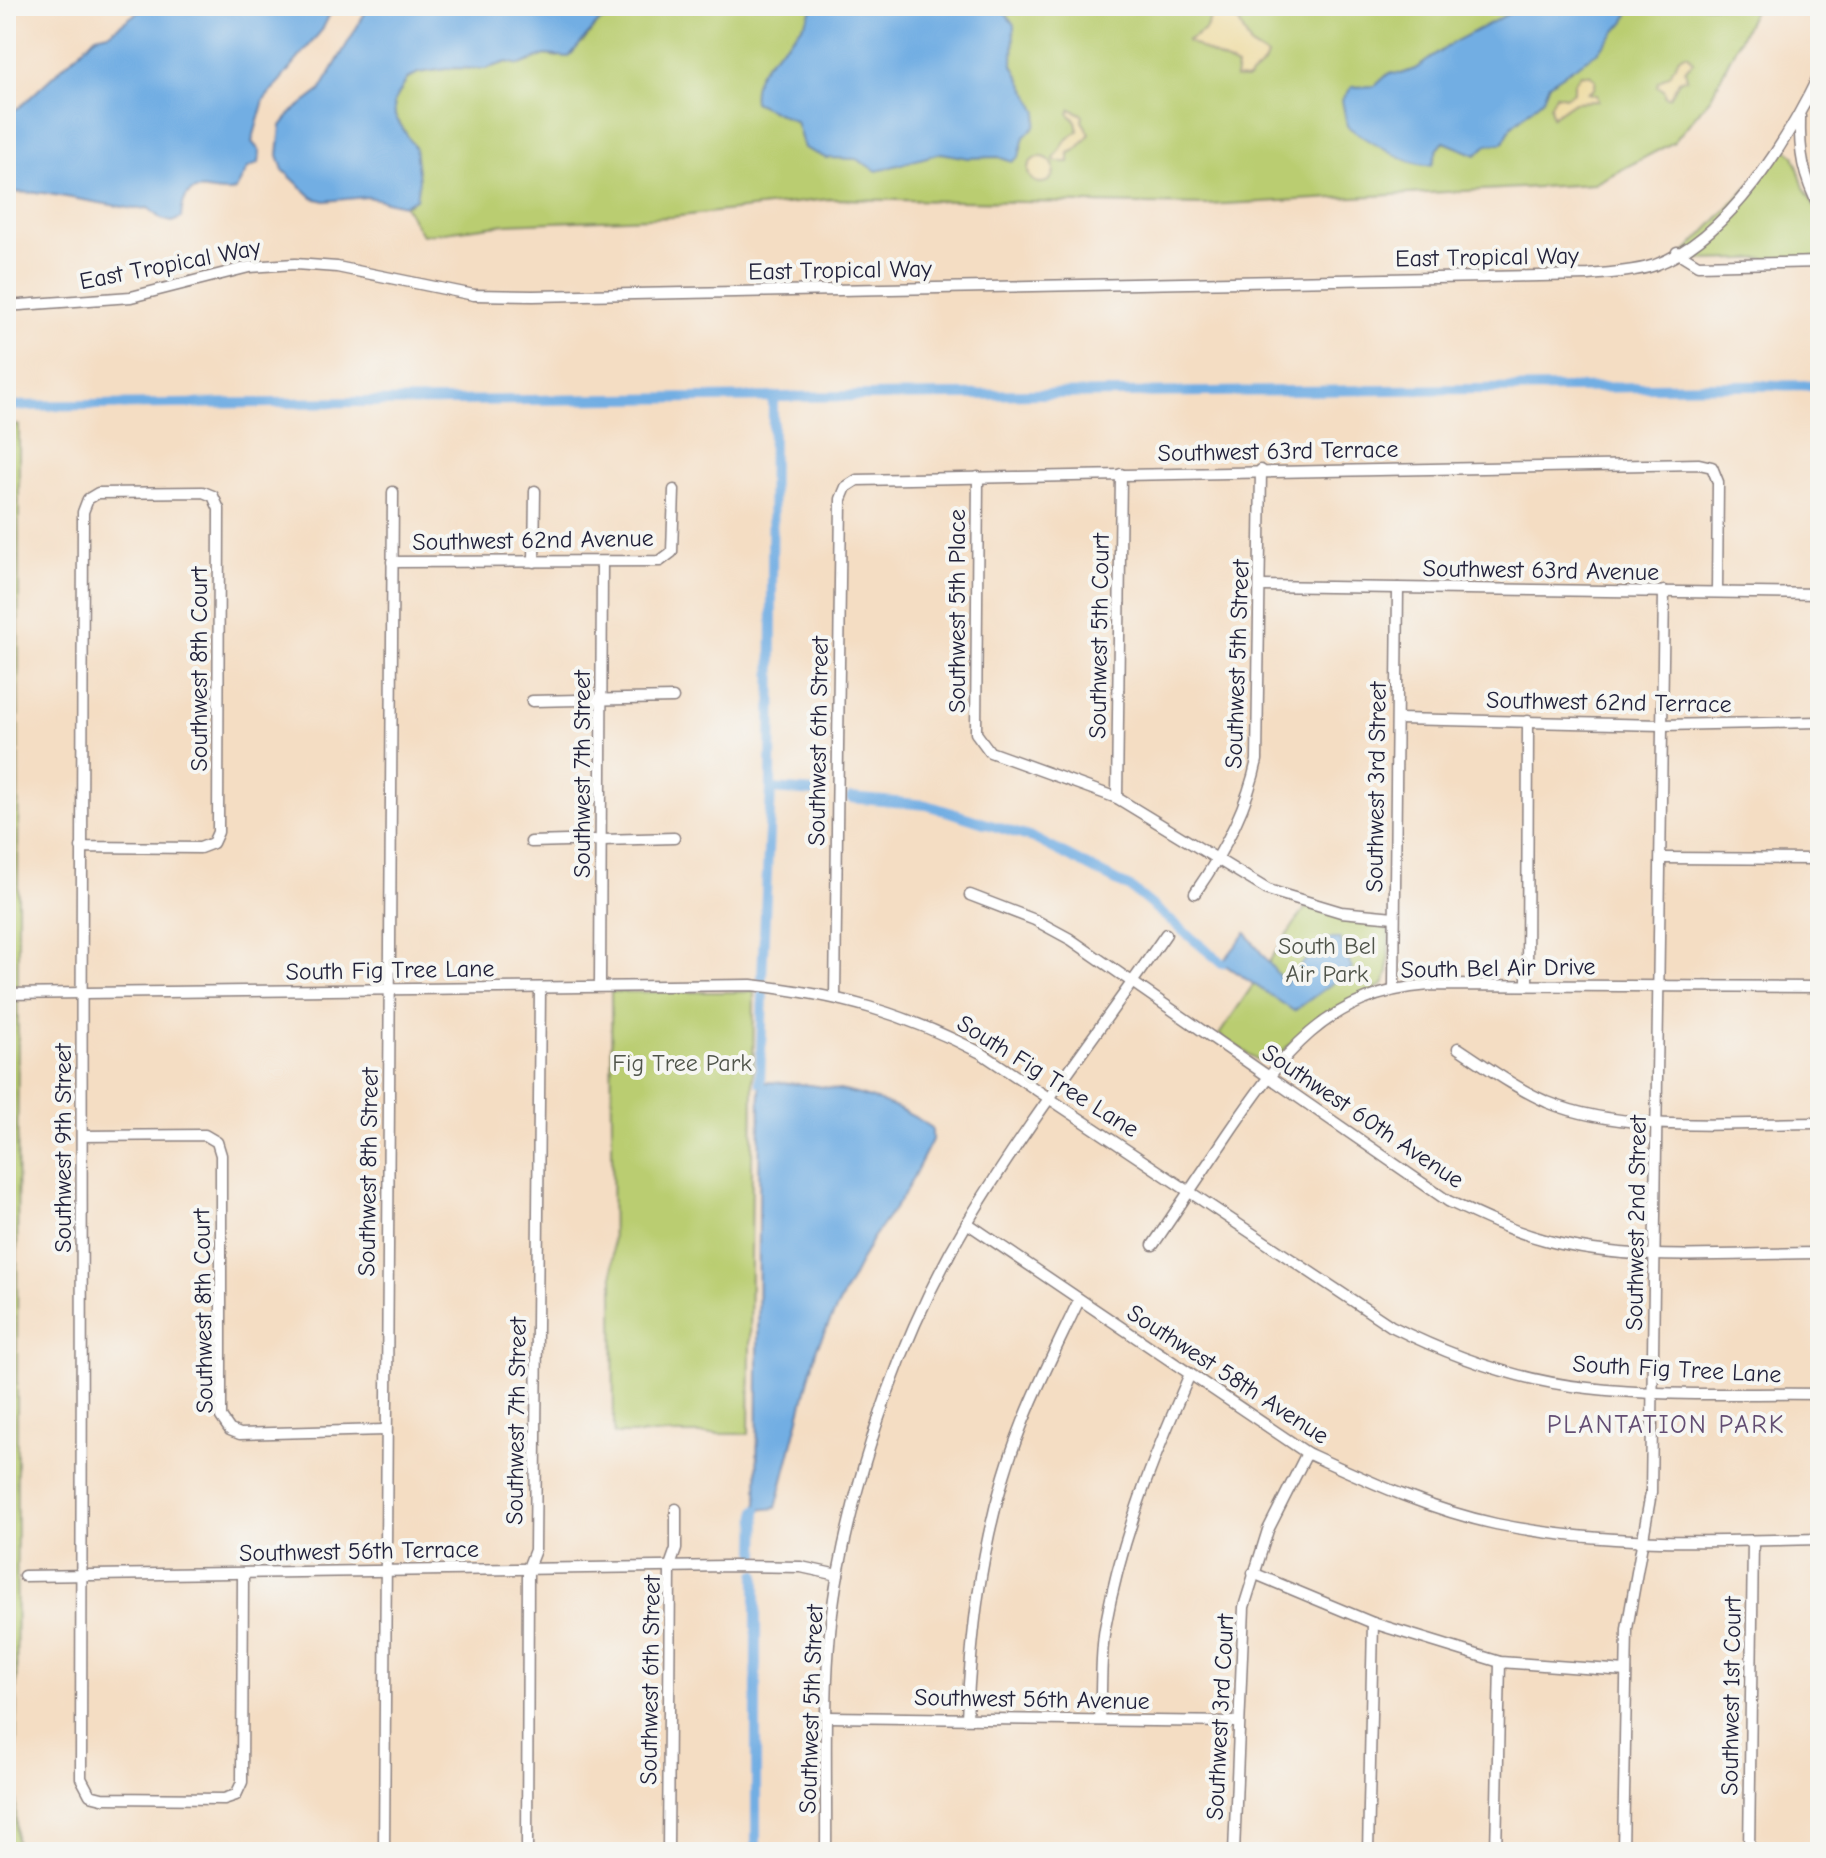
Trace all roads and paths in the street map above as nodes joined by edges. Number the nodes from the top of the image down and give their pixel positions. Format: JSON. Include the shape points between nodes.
{"nodes":[{"id":1,"x":14,"y":6,"type":"edge"},
{"id":2,"x":6,"y":13,"type":"edge"},
{"id":3,"x":1820,"y":73,"type":"edge"},
{"id":4,"x":1800,"y":115,"type":"junction"},
{"id":5,"x":1820,"y":208,"type":"edge"},
{"id":6,"x":1677,"y":252,"type":"junction"},
{"id":7,"x":1820,"y":262,"type":"edge"},
{"id":8,"x":6,"y":306,"type":"edge"},
{"id":9,"x":1261,"y":470,"type":"junction"},
{"id":10,"x":1121,"y":474,"type":"junction"},
{"id":11,"x":978,"y":477,"type":"junction"},
{"id":12,"x":846,"y":487,"type":"joint"},
{"id":13,"x":674,"y":490,"type":"dead end"},
{"id":14,"x":535,"y":491,"type":"dead end"},
{"id":15,"x":393,"y":492,"type":"dead end"},
{"id":16,"x":88,"y":499,"type":"joint"},
{"id":17,"x":392,"y":562,"type":"junction"},
{"id":18,"x":534,"y":562,"type":"junction"},
{"id":19,"x":602,"y":562,"type":"junction"},
{"id":20,"x":1261,"y":586,"type":"junction"},
{"id":21,"x":1398,"y":588,"type":"junction"},
{"id":22,"x":1664,"y":591,"type":"junction"},
{"id":23,"x":1717,"y":591,"type":"junction"},
{"id":24,"x":1820,"y":594,"type":"edge"},
{"id":25,"x":602,"y":698,"type":"junction"},
{"id":26,"x":673,"y":698,"type":"dead end"},
{"id":27,"x":532,"y":701,"type":"dead end"},
{"id":28,"x":1398,"y":719,"type":"junction"},
{"id":29,"x":1528,"y":721,"type":"junction"},
{"id":30,"x":1820,"y":722,"type":"edge"},
{"id":31,"x":1662,"y":725,"type":"junction"},
{"id":32,"x":1117,"y":798,"type":"junction"},
{"id":33,"x":674,"y":838,"type":"dead end"},
{"id":34,"x":602,"y":840,"type":"junction"},
{"id":35,"x":531,"y":842,"type":"dead end"},
{"id":36,"x":81,"y":847,"type":"junction"},
{"id":37,"x":1662,"y":858,"type":"junction"},
{"id":38,"x":1820,"y":859,"type":"edge"},
{"id":39,"x":1218,"y":860,"type":"junction"},
{"id":40,"x":1195,"y":893,"type":"dead end"},
{"id":41,"x":970,"y":895,"type":"dead end"},
{"id":42,"x":1394,"y":917,"type":"junction"},
{"id":43,"x":1166,"y":934,"type":"dead end"},
{"id":44,"x":1133,"y":982,"type":"junction"},
{"id":45,"x":1527,"y":985,"type":"junction"},
{"id":46,"x":600,"y":986,"type":"junction"},
{"id":47,"x":1820,"y":987,"type":"edge"},
{"id":48,"x":540,"y":988,"type":"junction"},
{"id":49,"x":1394,"y":988,"type":"junction"},
{"id":50,"x":1659,"y":988,"type":"junction"},
{"id":51,"x":389,"y":990,"type":"junction"},
{"id":52,"x":83,"y":993,"type":"junction"},
{"id":53,"x":6,"y":994,"type":"edge"},
{"id":54,"x":835,"y":997,"type":"junction"},
{"id":55,"x":1458,"y":1048,"type":"dead end"},
{"id":56,"x":1268,"y":1076,"type":"junction"},
{"id":57,"x":1051,"y":1097,"type":"junction"},
{"id":58,"x":1657,"y":1122,"type":"junction"},
{"id":59,"x":1820,"y":1123,"type":"edge"},
{"id":60,"x":83,"y":1136,"type":"junction"},
{"id":61,"x":1190,"y":1190,"type":"junction"},
{"id":62,"x":967,"y":1223,"type":"junction"},
{"id":63,"x":1153,"y":1245,"type":"dead end"},
{"id":64,"x":1656,"y":1253,"type":"junction"},
{"id":65,"x":1820,"y":1253,"type":"edge"},
{"id":66,"x":1079,"y":1300,"type":"junction"},
{"id":67,"x":1190,"y":1374,"type":"junction"},
{"id":68,"x":1654,"y":1391,"type":"junction"},
{"id":69,"x":1820,"y":1394,"type":"edge"},
{"id":70,"x":385,"y":1430,"type":"junction"},
{"id":71,"x":1307,"y":1453,"type":"junction"},
{"id":72,"x":676,"y":1509,"type":"dead end"},
{"id":73,"x":1820,"y":1539,"type":"edge"},
{"id":74,"x":1646,"y":1540,"type":"junction"},
{"id":75,"x":1753,"y":1541,"type":"junction"},
{"id":76,"x":670,"y":1566,"type":"junction"},
{"id":77,"x":528,"y":1568,"type":"junction"},
{"id":78,"x":385,"y":1571,"type":"junction"},
{"id":79,"x":1253,"y":1573,"type":"junction"},
{"id":80,"x":243,"y":1574,"type":"junction"},
{"id":81,"x":82,"y":1575,"type":"junction"},
{"id":82,"x":838,"y":1575,"type":"junction"},
{"id":83,"x":24,"y":1576,"type":"dead end"},
{"id":84,"x":1373,"y":1623,"type":"junction"},
{"id":85,"x":1500,"y":1662,"type":"junction"},
{"id":86,"x":1626,"y":1671,"type":"junction"},
{"id":87,"x":827,"y":1717,"type":"junction"},
{"id":88,"x":967,"y":1718,"type":"junction"},
{"id":89,"x":1100,"y":1719,"type":"junction"},
{"id":90,"x":1237,"y":1722,"type":"junction"},
{"id":91,"x":384,"y":1852,"type":"edge"},
{"id":92,"x":527,"y":1852,"type":"edge"},
{"id":93,"x":668,"y":1852,"type":"edge"},
{"id":94,"x":826,"y":1852,"type":"edge"},
{"id":95,"x":1234,"y":1852,"type":"edge"},
{"id":96,"x":1368,"y":1852,"type":"edge"},
{"id":97,"x":1496,"y":1852,"type":"edge"},
{"id":98,"x":1623,"y":1852,"type":"edge"},
{"id":99,"x":1749,"y":1852,"type":"edge"}],
"edges":[{"from":1,"to":2,"type":"street"},
{"from":3,"to":4,"type":"street","name":"East Tropical Way"},
{"from":4,"to":5,"type":"street","name":"East Tropical Way","via":[[1799,155]]},
{"from":4,"to":6,"type":"street","name":"East Tropical Way","via":[[1741,200]]},
{"from":6,"to":7,"type":"street","via":[[1698,265]]},
{"from":6,"to":8,"type":"street","name":"East Tropical Way","via":[[1657,264],[1589,275],[533,296],[474,295],[337,267],[295,264],[249,267],[131,297]]},
{"from":9,"to":10,"type":"street","name":"Southwest 63rd Terrace"},
{"from":9,"to":20,"type":"street","name":"Southwest 5th Street"},
{"from":9,"to":23,"type":"street","name":"Southwest 63rd Terrace","via":[[1712,467],[1718,482]]},
{"from":10,"to":11,"type":"street","name":"Southwest 63rd Terrace"},
{"from":10,"to":32,"type":"street","name":"Southwest 5th Court"},
{"from":11,"to":12,"type":"street","name":"Southwest 63rd Terrace","via":[[857,480]]},
{"from":11,"to":32,"type":"street","name":"Southwest 5th Place","via":[[976,733],[990,752]]},
{"from":12,"to":54,"type":"street","name":"Southwest 6th Street","via":[[841,499]]},
{"from":13,"to":19,"type":"street","name":"Southwest 62nd Avenue","via":[[672,552],[660,561]]},
{"from":14,"to":18,"type":"street"},
{"from":15,"to":17,"type":"street","name":"Southwest 8th Street"},
{"from":16,"to":36,"type":"street","name":"Southwest 9th Street","via":[[83,512]]},
{"from":16,"to":36,"type":"street","name":"Southwest 8th Court","via":[[98,493],[203,492],[213,496],[219,509],[218,832],[213,843],[200,848]]},
{"from":17,"to":18,"type":"street","name":"Southwest 62nd Avenue"},
{"from":17,"to":51,"type":"street","name":"Southwest 8th Street"},
{"from":18,"to":19,"type":"street","name":"Southwest 62nd Avenue"},
{"from":19,"to":25,"type":"street","name":"Southwest 7th Street"},
{"from":20,"to":21,"type":"street","name":"Southwest 63rd Avenue"},
{"from":20,"to":39,"type":"street","name":"Southwest 5th Street","via":[[1257,760],[1252,786]]},
{"from":21,"to":22,"type":"street","name":"Southwest 63rd Avenue"},
{"from":21,"to":28,"type":"street","name":"Southwest 3rd Street"},
{"from":22,"to":23,"type":"street","name":"Southwest 63rd Avenue"},
{"from":22,"to":31,"type":"street","name":"Southwest 2nd Street"},
{"from":23,"to":24,"type":"street","name":"Southwest 63rd Avenue"},
{"from":25,"to":26,"type":"street"},
{"from":25,"to":27,"type":"street"},
{"from":25,"to":34,"type":"street","name":"Southwest 7th Street"},
{"from":28,"to":29,"type":"street","name":"Southwest 62nd Terrace"},
{"from":28,"to":42,"type":"street","name":"Southwest 3rd Street"},
{"from":29,"to":31,"type":"street","name":"Southwest 62nd Terrace"},
{"from":29,"to":45,"type":"street"},
{"from":30,"to":31,"type":"street","name":"Southwest 62nd Terrace"},
{"from":31,"to":37,"type":"street","name":"Southwest 2nd Street"},
{"from":32,"to":39,"type":"street"},
{"from":33,"to":34,"type":"street"},
{"from":34,"to":35,"type":"street"},
{"from":34,"to":46,"type":"street","name":"Southwest 7th Street"},
{"from":36,"to":52,"type":"street","name":"Southwest 9th Street"},
{"from":37,"to":38,"type":"street"},
{"from":37,"to":50,"type":"street","name":"Southwest 2nd Street"},
{"from":39,"to":40,"type":"street","name":"Southwest 5th Street"},
{"from":39,"to":42,"type":"street","via":[[1268,890],[1311,905]]},
{"from":41,"to":44,"type":"street","name":"Southwest 60th Avenue","via":[[1035,920]]},
{"from":42,"to":49,"type":"street","name":"Southwest 3rd Street"},
{"from":43,"to":44,"type":"street","name":"Southwest 5th Street"},
{"from":44,"to":56,"type":"street","name":"Southwest 60th Avenue"},
{"from":44,"to":57,"type":"street","name":"Southwest 5th Street"},
{"from":45,"to":49,"type":"street","name":"South Bel Air Drive"},
{"from":45,"to":50,"type":"street","name":"South Bel Air Drive"},
{"from":46,"to":48,"type":"street","name":"South Fig Tree Lane"},
{"from":46,"to":54,"type":"street","name":"South Fig Tree Lane","via":[[751,985]]},
{"from":47,"to":50,"type":"street","name":"South Bel Air Drive"},
{"from":48,"to":51,"type":"street","name":"South Fig Tree Lane"},
{"from":48,"to":77,"type":"street","name":"Southwest 7th Street","via":[[535,1550]]},
{"from":49,"to":56,"type":"street","name":"South Bel Air Drive","via":[[1321,1023],[1292,1046]]},
{"from":50,"to":58,"type":"street","name":"Southwest 2nd Street"},
{"from":51,"to":52,"type":"street","name":"South Fig Tree Lane"},
{"from":51,"to":70,"type":"street","name":"Southwest 8th Street"},
{"from":52,"to":53,"type":"street","name":"South Fig Tree Lane"},
{"from":52,"to":60,"type":"street","name":"Southwest 9th Street"},
{"from":54,"to":57,"type":"street","name":"South Fig Tree Lane","via":[[925,1024]]},
{"from":55,"to":58,"type":"street","via":[[1549,1103]]},
{"from":56,"to":61,"type":"street","name":"South Bel Air Drive"},
{"from":56,"to":64,"type":"street","name":"Southwest 60th Avenue","via":[[1462,1208],[1546,1241]]},
{"from":57,"to":61,"type":"street","name":"South Fig Tree Lane"},
{"from":57,"to":62,"type":"street","name":"Southwest 5th Street"},
{"from":58,"to":59,"type":"street"},
{"from":58,"to":64,"type":"street","name":"Southwest 2nd Street"},
{"from":60,"to":70,"type":"street","name":"Southwest 8th Court","via":[[205,1135],[217,1142],[221,1417],[230,1430]]},
{"from":60,"to":81,"type":"street","name":"Southwest 9th Street"},
{"from":61,"to":63,"type":"street","name":"South Bel Air Drive"},
{"from":61,"to":68,"type":"street","name":"South Fig Tree Lane","via":[[1391,1326],[1441,1352],[1507,1373],[1588,1388]]},
{"from":62,"to":66,"type":"street","name":"Southwest 58th Avenue"},
{"from":62,"to":82,"type":"street","name":"Southwest 5th Street","via":[[890,1387]]},
{"from":64,"to":65,"type":"street","name":"Southwest 60th Avenue"},
{"from":64,"to":68,"type":"street","name":"Southwest 2nd Street"},
{"from":66,"to":67,"type":"street","name":"Southwest 58th Avenue"},
{"from":66,"to":88,"type":"street","via":[[1004,1474],[971,1632]]},
{"from":67,"to":71,"type":"street","name":"Southwest 58th Avenue"},
{"from":67,"to":89,"type":"street","via":[[1145,1475],[1117,1570],[1104,1631]]},
{"from":68,"to":69,"type":"street","name":"South Fig Tree Lane"},
{"from":68,"to":74,"type":"street","name":"Southwest 2nd Street"},
{"from":70,"to":78,"type":"street","name":"Southwest 8th Street"},
{"from":71,"to":74,"type":"street","name":"Southwest 58th Avenue","via":[[1369,1482],[1495,1523]]},
{"from":71,"to":79,"type":"street","name":"Southwest 3rd Court"},
{"from":72,"to":76,"type":"street","name":"Southwest 6th Street","via":[[676,1549]]},
{"from":73,"to":75,"type":"street","name":"Southwest 58th Avenue"},
{"from":74,"to":75,"type":"street","name":"Southwest 58th Avenue"},
{"from":74,"to":86,"type":"street","name":"Southwest 2nd Street","via":[[1633,1584]]},
{"from":75,"to":99,"type":"street","name":"Southwest 1st Court"},
{"from":76,"to":77,"type":"street","name":"Southwest 56th Terrace"},
{"from":76,"to":82,"type":"street","name":"Southwest 56th Terrace","via":[[801,1567]]},
{"from":76,"to":93,"type":"street","name":"Southwest 6th Street"},
{"from":77,"to":78,"type":"street","name":"Southwest 56th Terrace"},
{"from":77,"to":92,"type":"street","name":"Southwest 7th Street"},
{"from":78,"to":80,"type":"street","name":"Southwest 56th Terrace"},
{"from":78,"to":91,"type":"street","name":"Southwest 8th Street"},
{"from":79,"to":84,"type":"street"},
{"from":79,"to":90,"type":"street","name":"Southwest 3rd Court","via":[[1244,1607]]},
{"from":80,"to":81,"type":"street","name":"Southwest 56th Terrace"},
{"from":80,"to":81,"type":"street","name":"Southwest 9th Street","via":[[242,1782],[236,1795],[224,1799],[90,1795],[81,1778]]},
{"from":81,"to":83,"type":"street","name":"Southwest 56th Terrace"},
{"from":82,"to":87,"type":"street","name":"Southwest 5th Street"},
{"from":84,"to":85,"type":"street"},
{"from":84,"to":96,"type":"street"},
{"from":85,"to":86,"type":"street"},
{"from":85,"to":97,"type":"street"},
{"from":86,"to":98,"type":"street","name":"Southwest 2nd Street"},
{"from":87,"to":88,"type":"street","name":"Southwest 56th Avenue"},
{"from":87,"to":94,"type":"street","name":"Southwest 5th Street"},
{"from":88,"to":89,"type":"street","name":"Southwest 56th Avenue"},
{"from":89,"to":90,"type":"street","name":"Southwest 56th Avenue"},
{"from":90,"to":95,"type":"street","name":"Southwest 3rd Court"}]}
